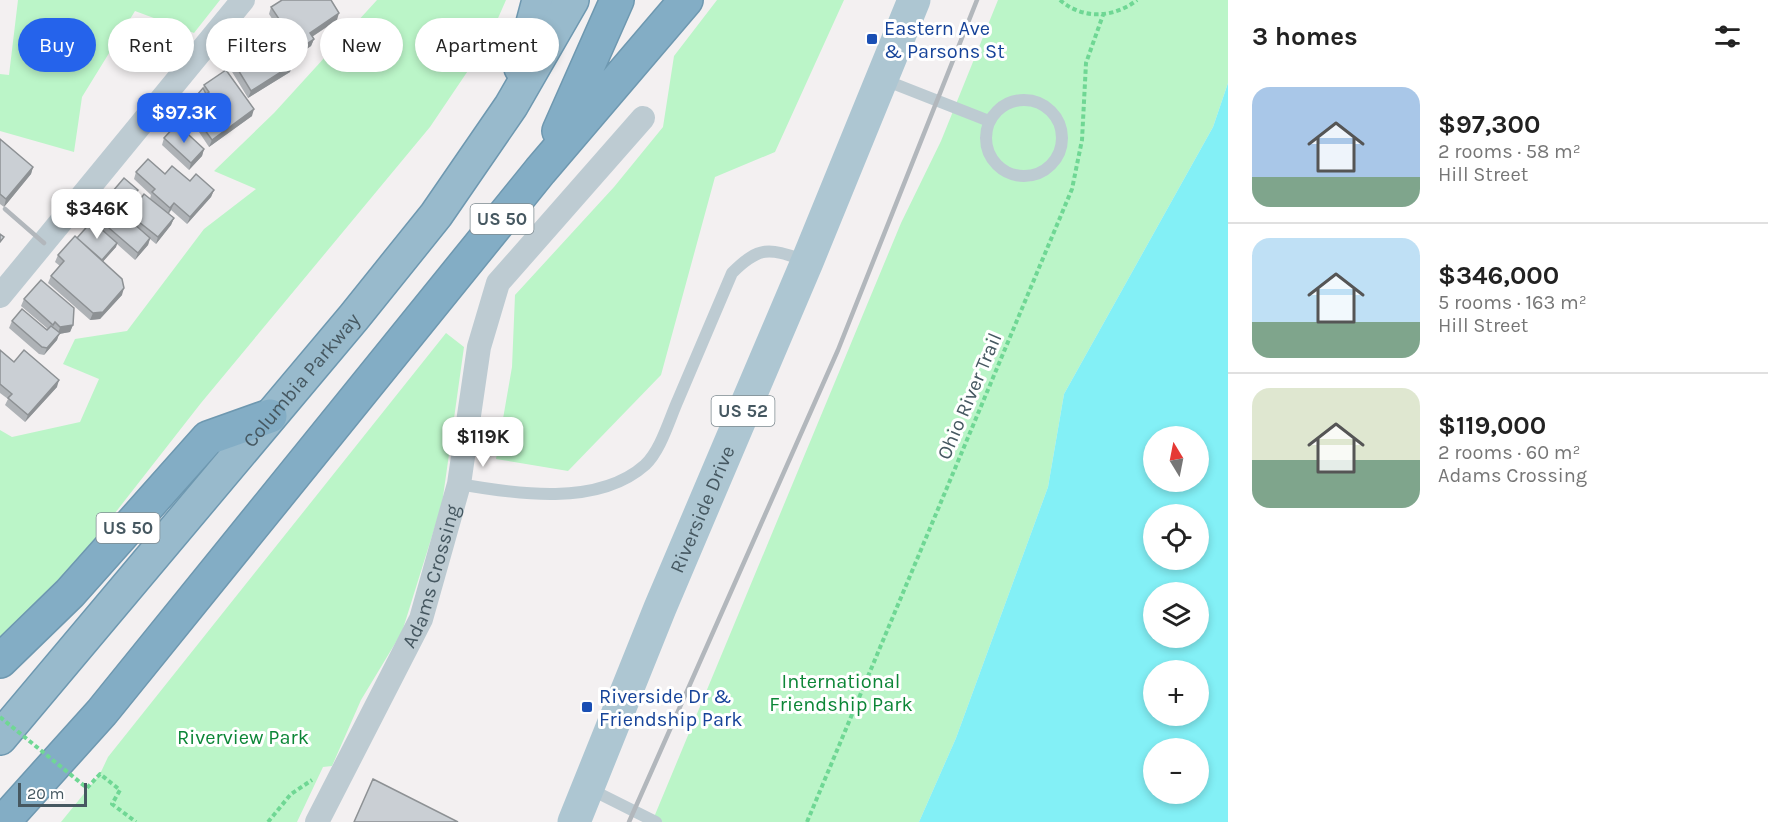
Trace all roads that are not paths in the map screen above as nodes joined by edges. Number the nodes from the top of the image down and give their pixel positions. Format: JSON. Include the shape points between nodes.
{"nodes":[{"id":1,"x":243,"y":0,"type":"edge"},
{"id":2,"x":539,"y":0,"type":"edge"},
{"id":3,"x":572,"y":0,"type":"edge"},
{"id":4,"x":617,"y":0,"type":"edge"},
{"id":5,"x":686,"y":0,"type":"edge"},
{"id":6,"x":914,"y":0,"type":"edge"},
{"id":7,"x":881,"y":79,"type":"junction"},
{"id":8,"x":511,"y":106,"type":"junction"},
{"id":9,"x":643,"y":118,"type":"dead end"},
{"id":10,"x":989,"y":121,"type":"junction"},
{"id":11,"x":540,"y":171,"type":"junction"},
{"id":12,"x":807,"y":262,"type":"junction"},
{"id":13,"x":0,"y":296,"type":"edge"},
{"id":14,"x":270,"y":416,"type":"junction"},
{"id":15,"x":459,"y":484,"type":"junction"},
{"id":16,"x":0,"y":662,"type":"edge"},
{"id":17,"x":102,"y":712,"type":"junction"},
{"id":18,"x":0,"y":738,"type":"edge"},
{"id":19,"x":589,"y":789,"type":"junction"},
{"id":20,"x":3,"y":822,"type":"edge"},
{"id":21,"x":25,"y":822,"type":"edge"},
{"id":22,"x":318,"y":822,"type":"edge"},
{"id":23,"x":574,"y":822,"type":"edge"},
{"id":24,"x":656,"y":822,"type":"edge"}],
"edges":[{"from":1,"to":13,"type":"street"},
{"from":2,"to":8,"type":"highway"},
{"from":3,"to":8,"type":"highway","name":"Columbia Parkway","number":"US 50"},
{"from":4,"to":11,"type":"highway","number":"US 50"},
{"from":5,"to":11,"type":"highway"},
{"from":6,"to":7,"type":"main road","name":"Riverside Drive","number":"US 52"},
{"from":7,"to":10,"type":"lane"},
{"from":7,"to":12,"type":"main road","name":"Riverside Drive","number":"US 52"},
{"from":8,"to":14,"type":"highway","name":"Columbia Parkway","number":"US 50","via":[[436,215]]},
{"from":9,"to":15,"type":"street","name":"Adams Crossing","via":[[498,284],[479,347]]},
{"from":10,"to":10,"type":"lane","via":[[987,150],[1005,171],[1031,176],[1048,168],[1058,156],[1062,133],[1047,107],[1020,100],[1007,104]]},
{"from":11,"to":17,"type":"highway","number":"US 50"},
{"from":12,"to":15,"type":"lane","via":[[778,252],[765,252],[750,256],[732,273],[663,435],[646,463],[626,479],[596,489],[554,493],[514,494]]},
{"from":12,"to":19,"type":"main road","name":"Riverside Drive","number":"US 52","via":[[660,608]]},
{"from":14,"to":16,"type":"highway","number":"US 50","via":[[208,438],[70,593]]},
{"from":14,"to":18,"type":"highway","name":"Columbia Parkway"},
{"from":15,"to":22,"type":"street","name":"Adams Crossing","via":[[420,619]]},
{"from":17,"to":20,"type":"highway","number":"US 50"},
{"from":17,"to":21,"type":"highway"},
{"from":19,"to":23,"type":"main road","name":"Riverside Drive","number":"US 52"},
{"from":19,"to":24,"type":"lane"}]}
